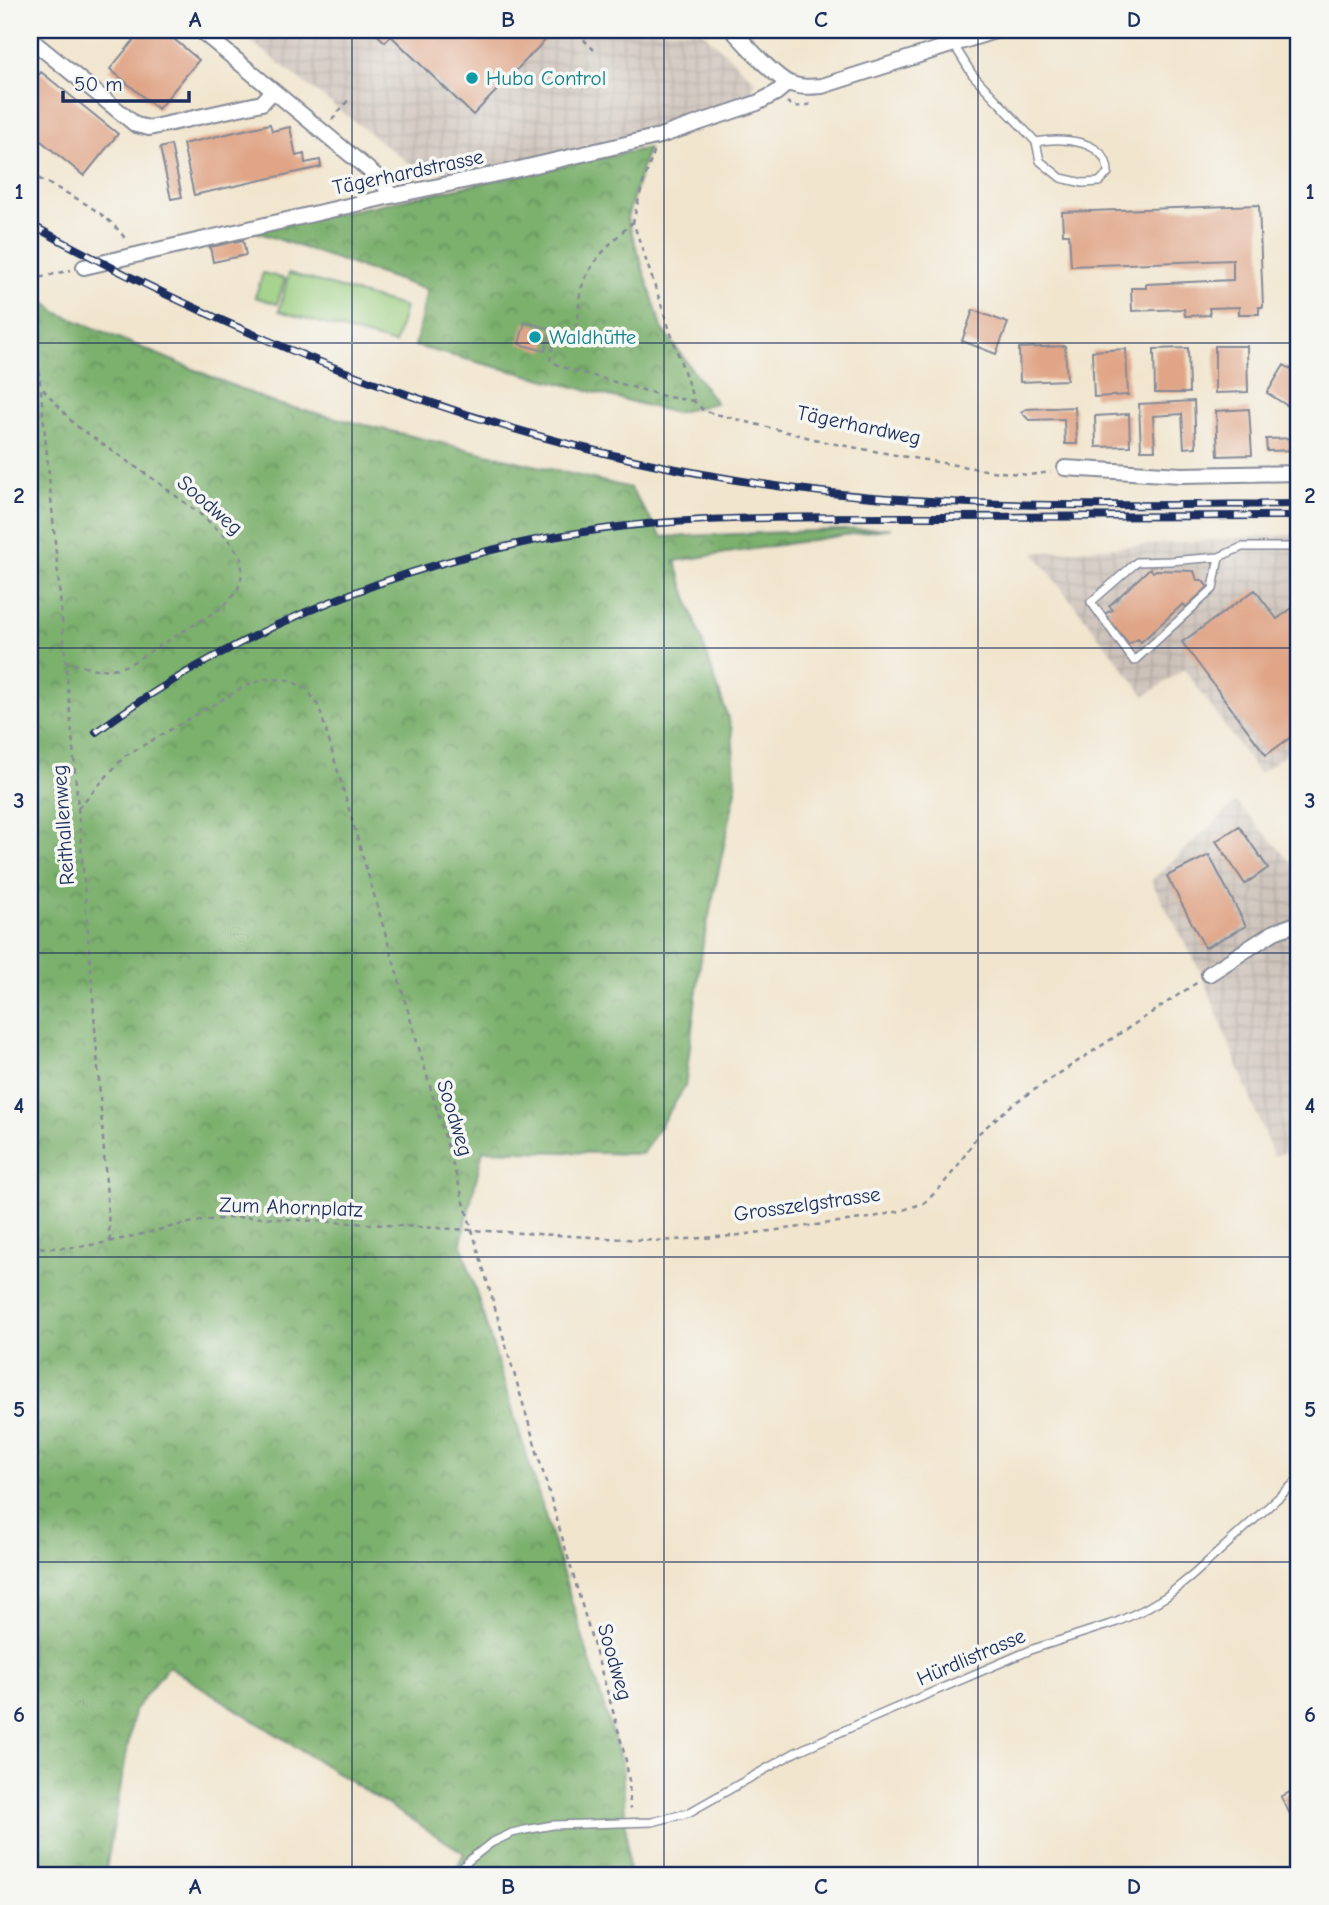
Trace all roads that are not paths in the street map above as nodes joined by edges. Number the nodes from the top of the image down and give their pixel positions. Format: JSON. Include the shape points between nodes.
{"nodes":[{"id":1,"x":200,"y":30,"type":"edge"},
{"id":2,"x":732,"y":30,"type":"edge"},
{"id":3,"x":998,"y":30,"type":"edge"},
{"id":4,"x":30,"y":38,"type":"edge"},
{"id":5,"x":954,"y":44,"type":"junction"},
{"id":6,"x":788,"y":83,"type":"junction"},
{"id":7,"x":273,"y":90,"type":"junction"},
{"id":8,"x":1035,"y":142,"type":"junction"},
{"id":9,"x":391,"y":196,"type":"junction"},
{"id":10,"x":85,"y":267,"type":"road end"},
{"id":11,"x":1065,"y":468,"type":"road end"},
{"id":12,"x":1299,"y":473,"type":"edge"},
{"id":13,"x":1299,"y":547,"type":"edge"},
{"id":14,"x":1219,"y":557,"type":"junction"},
{"id":15,"x":1299,"y":923,"type":"edge"},
{"id":16,"x":1209,"y":974,"type":"road end"},
{"id":17,"x":1299,"y":1479,"type":"edge"},
{"id":18,"x":457,"y":1875,"type":"edge"}],
"edges":[{"from":1,"to":7,"type":"street"},
{"from":2,"to":6,"type":"street"},
{"from":3,"to":5,"type":"street"},
{"from":4,"to":7,"type":"street","via":[[136,125],[149,128],[262,103]]},
{"from":5,"to":6,"type":"street","via":[[822,86]]},
{"from":5,"to":8,"type":"lane","via":[[972,74]]},
{"from":6,"to":9,"type":"street","name":"Tägerhardstrasse","via":[[757,103],[660,136]]},
{"from":7,"to":9,"type":"street","via":[[381,180]]},
{"from":8,"to":8,"type":"lane","via":[[1040,161],[1061,178],[1099,182],[1108,173],[1105,159],[1090,146],[1051,139]]},
{"from":9,"to":10,"type":"street","name":"Tägerhardstrasse"},
{"from":11,"to":12,"type":"street","via":[[1181,475]]},
{"from":13,"to":14,"type":"lane","via":[[1242,547]]},
{"from":14,"to":14,"type":"lane","via":[[1137,562],[1091,602],[1134,661],[1213,589]]},
{"from":15,"to":16,"type":"street","via":[[1275,932]]},
{"from":17,"to":18,"type":"lane","name":"Hürdlistrasse","via":[[1193,1575],[1143,1610],[1033,1649],[863,1722],[796,1752],[688,1813],[663,1821],[553,1825],[512,1833],[485,1848]]}]}
